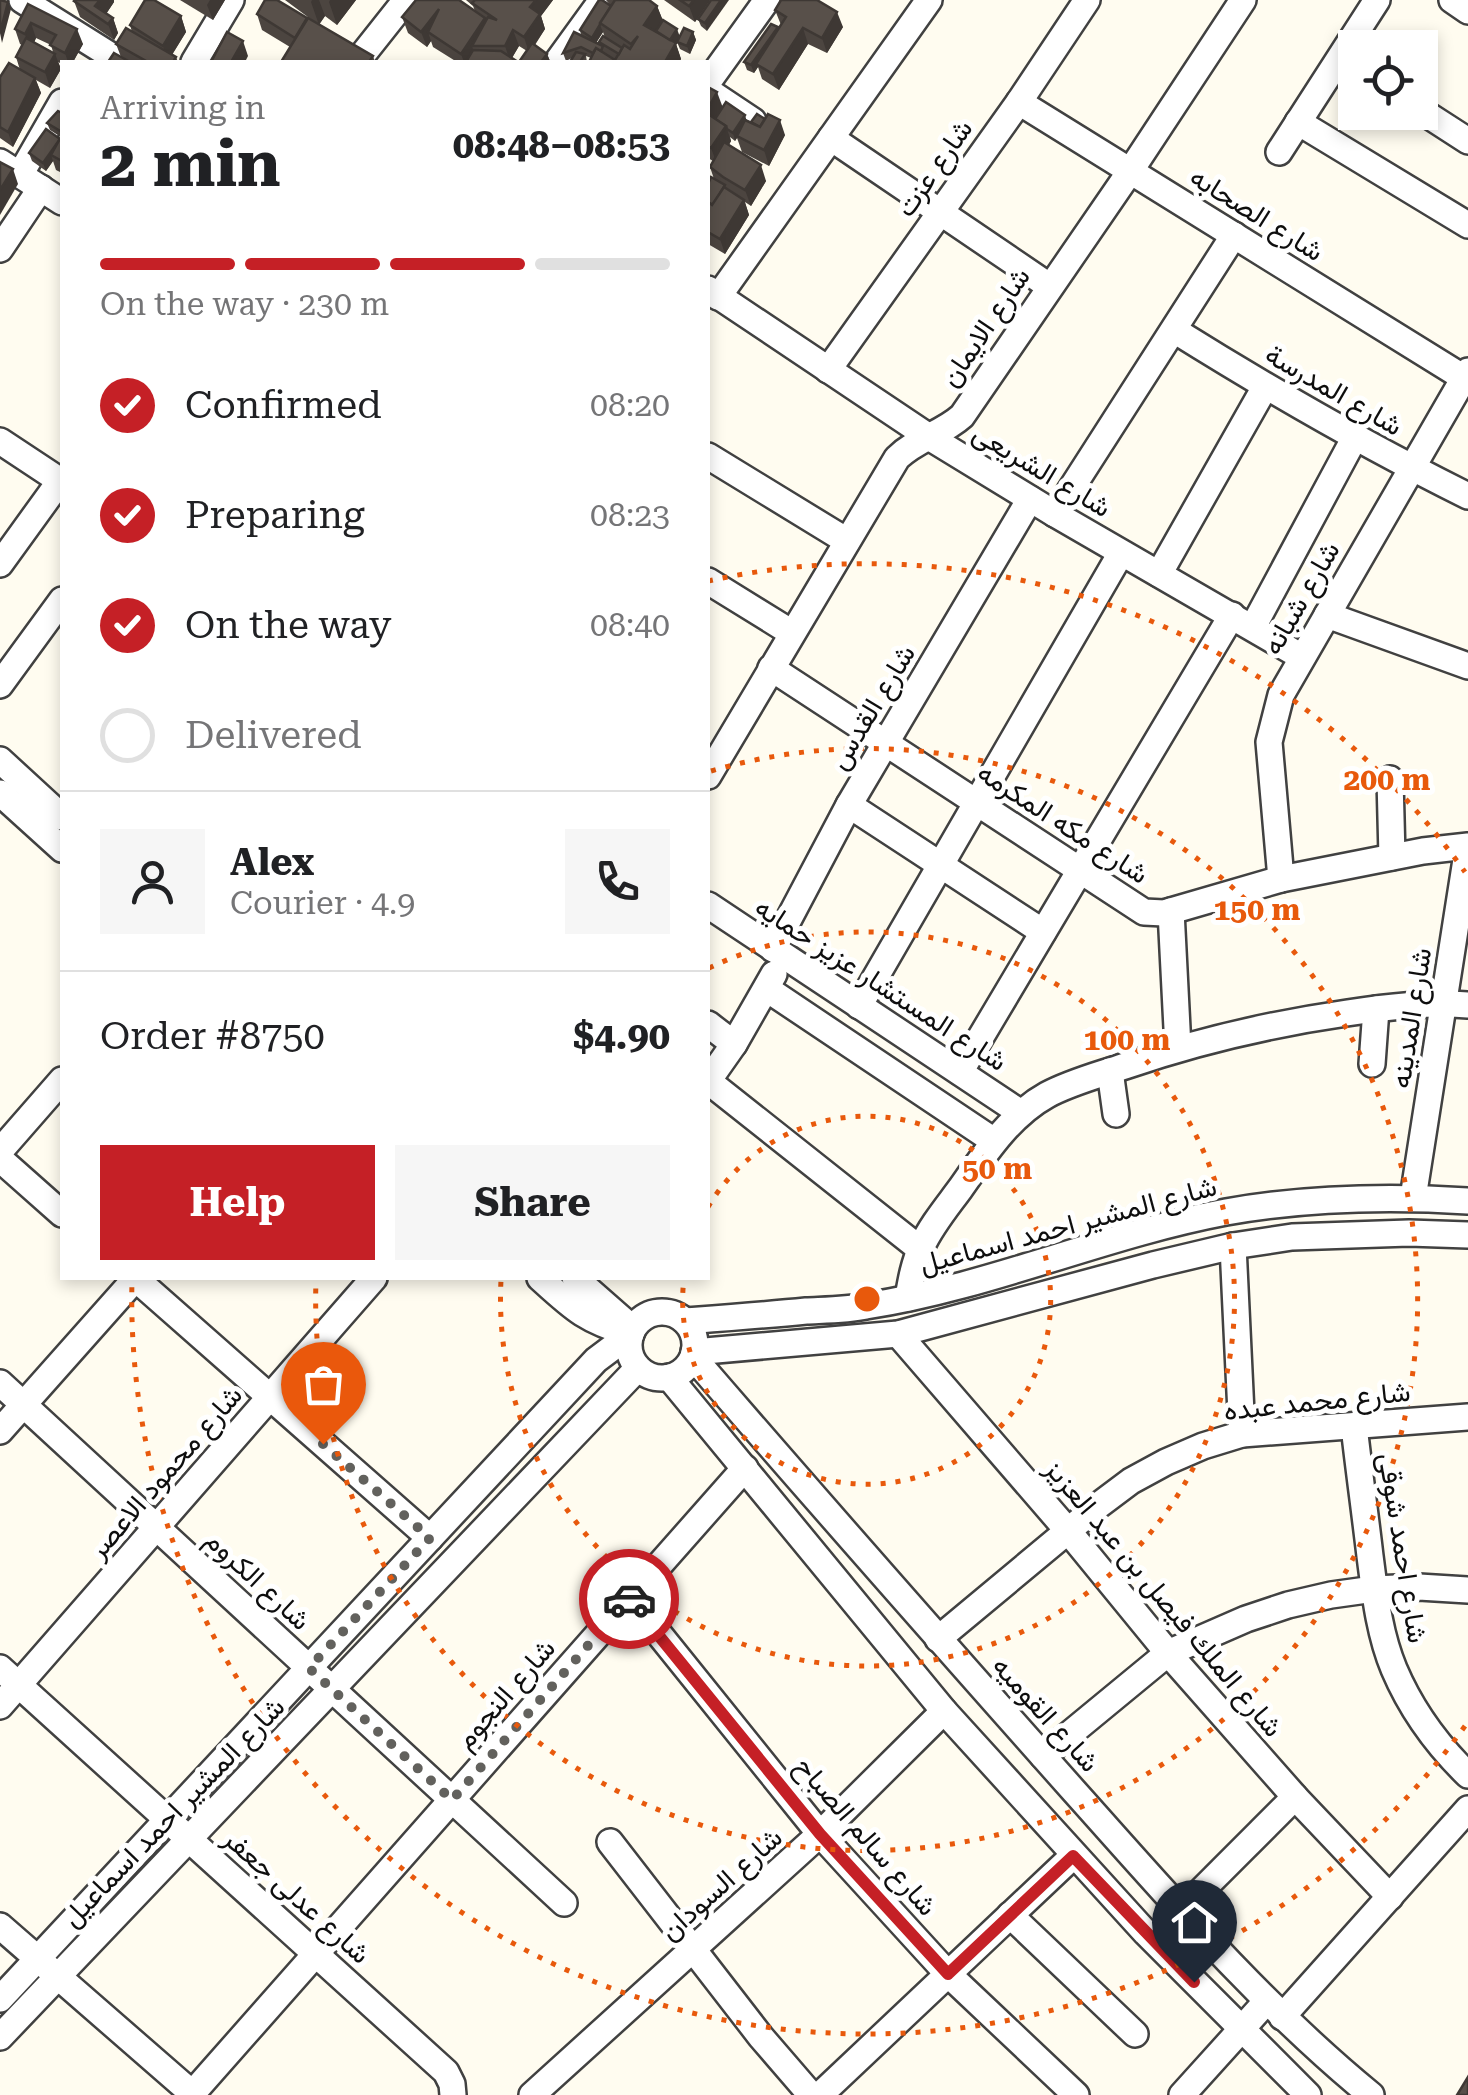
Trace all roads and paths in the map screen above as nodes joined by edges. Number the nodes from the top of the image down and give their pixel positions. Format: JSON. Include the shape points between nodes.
{"nodes":[{"id":1,"x":22,"y":0,"type":"edge"},
{"id":2,"x":230,"y":0,"type":"edge"},
{"id":3,"x":406,"y":0,"type":"edge"},
{"id":4,"x":602,"y":0,"type":"edge"},
{"id":5,"x":766,"y":0,"type":"edge"},
{"id":6,"x":929,"y":0,"type":"edge"},
{"id":7,"x":1087,"y":0,"type":"edge"},
{"id":8,"x":1243,"y":0,"type":"edge"},
{"id":9,"x":1377,"y":0,"type":"edge"},
{"id":10,"x":1452,"y":0,"type":"edge"},
{"id":11,"x":1468,"y":11,"type":"edge"},
{"id":12,"x":1363,"y":30,"type":"edge"},
{"id":13,"x":91,"y":54,"type":"edge"},
{"id":14,"x":357,"y":56,"type":"edge"},
{"id":15,"x":195,"y":60,"type":"edge"},
{"id":16,"x":558,"y":60,"type":"edge"},
{"id":17,"x":1338,"y":75,"type":"edge"},
{"id":18,"x":710,"y":79,"type":"edge"},
{"id":19,"x":710,"y":92,"type":"edge"},
{"id":20,"x":1018,"y":102,"type":"junction"},
{"id":21,"x":60,"y":105,"type":"edge"},
{"id":22,"x":753,"y":121,"type":"edge"},
{"id":23,"x":1438,"y":121,"type":"edge"},
{"id":24,"x":1298,"y":122,"type":"junction"},
{"id":25,"x":831,"y":138,"type":"junction"},
{"id":26,"x":1468,"y":140,"type":"edge"},
{"id":27,"x":1279,"y":152,"type":"dead end"},
{"id":28,"x":1130,"y":170,"type":"junction"},
{"id":29,"x":20,"y":175,"type":"edge"},
{"id":30,"x":60,"y":201,"type":"edge"},
{"id":31,"x":940,"y":212,"type":"junction"},
{"id":32,"x":1468,"y":224,"type":"edge"},
{"id":33,"x":1234,"y":235,"type":"junction"},
{"id":34,"x":0,"y":249,"type":"edge"},
{"id":35,"x":1049,"y":286,"type":"junction"},
{"id":36,"x":713,"y":293,"type":"edge"},
{"id":37,"x":1174,"y":330,"type":"junction"},
{"id":38,"x":828,"y":370,"type":"junction"},
{"id":39,"x":1466,"y":374,"type":"edge"},
{"id":40,"x":1265,"y":387,"type":"junction"},
{"id":41,"x":930,"y":437,"type":"junction"},
{"id":42,"x":1355,"y":437,"type":"junction"},
{"id":43,"x":0,"y":441,"type":"edge"},
{"id":44,"x":710,"y":457,"type":"edge"},
{"id":45,"x":1411,"y":468,"type":"junction"},
{"id":46,"x":60,"y":480,"type":"edge"},
{"id":47,"x":60,"y":482,"type":"edge"},
{"id":48,"x":1468,"y":496,"type":"edge"},
{"id":49,"x":1030,"y":499,"type":"junction"},
{"id":50,"x":1054,"y":514,"type":"junction"},
{"id":51,"x":847,"y":541,"type":"junction"},
{"id":52,"x":1121,"y":552,"type":"junction"},
{"id":53,"x":0,"y":564,"type":"edge"},
{"id":54,"x":1159,"y":574,"type":"junction"},
{"id":55,"x":710,"y":582,"type":"edge"},
{"id":56,"x":60,"y":603,"type":"edge"},
{"id":57,"x":1327,"y":615,"type":"junction"},
{"id":58,"x":1242,"y":621,"type":"junction"},
{"id":59,"x":792,"y":633,"type":"junction"},
{"id":60,"x":1302,"y":657,"type":"junction"},
{"id":61,"x":1468,"y":666,"type":"edge"},
{"id":62,"x":771,"y":668,"type":"junction"},
{"id":63,"x":0,"y":685,"type":"edge"},
{"id":64,"x":717,"y":738,"type":"edge"},
{"id":65,"x":885,"y":742,"type":"junction"},
{"id":66,"x":0,"y":760,"type":"edge"},
{"id":67,"x":710,"y":768,"type":"edge"},
{"id":68,"x":1390,"y":779,"type":"dead end"},
{"id":69,"x":0,"y":793,"type":"edge"},
{"id":70,"x":977,"y":803,"type":"junction"},
{"id":71,"x":849,"y":804,"type":"junction"},
{"id":72,"x":60,"y":814,"type":"edge"},
{"id":73,"x":1468,"y":846,"type":"edge"},
{"id":74,"x":60,"y":847,"type":"edge"},
{"id":75,"x":1392,"y":857,"type":"junction"},
{"id":76,"x":941,"y":864,"type":"junction"},
{"id":77,"x":1080,"y":871,"type":"junction"},
{"id":78,"x":1281,"y":879,"type":"junction"},
{"id":79,"x":710,"y":907,"type":"edge"},
{"id":80,"x":1171,"y":911,"type":"junction"},
{"id":81,"x":1042,"y":932,"type":"junction"},
{"id":82,"x":778,"y":953,"type":"junction"},
{"id":83,"x":767,"y":989,"type":"junction"},
{"id":84,"x":1456,"y":1004,"type":"edge"},
{"id":85,"x":859,"y":1006,"type":"junction"},
{"id":86,"x":1376,"y":1009,"type":"junction"},
{"id":87,"x":710,"y":1026,"type":"edge"},
{"id":88,"x":734,"y":1044,"type":"junction"},
{"id":89,"x":1178,"y":1048,"type":"junction"},
{"id":90,"x":1372,"y":1064,"type":"dead end"},
{"id":91,"x":1110,"y":1071,"type":"junction"},
{"id":92,"x":960,"y":1072,"type":"junction"},
{"id":93,"x":710,"y":1078,"type":"edge"},
{"id":94,"x":60,"y":1082,"type":"edge"},
{"id":95,"x":710,"y":1083,"type":"edge"},
{"id":96,"x":1022,"y":1113,"type":"junction"},
{"id":97,"x":1116,"y":1114,"type":"dead end"},
{"id":98,"x":994,"y":1141,"type":"junction"},
{"id":99,"x":0,"y":1155,"type":"edge"},
{"id":100,"x":1413,"y":1198,"type":"junction"},
{"id":101,"x":1468,"y":1201,"type":"edge"},
{"id":102,"x":60,"y":1212,"type":"edge"},
{"id":103,"x":1468,"y":1234,"type":"edge"},
{"id":104,"x":1233,"y":1246,"type":"junction"},
{"id":105,"x":920,"y":1249,"type":"junction"},
{"id":106,"x":133,"y":1280,"type":"edge"},
{"id":107,"x":137,"y":1280,"type":"edge"},
{"id":108,"x":372,"y":1280,"type":"edge"},
{"id":109,"x":542,"y":1280,"type":"edge"},
{"id":110,"x":577,"y":1280,"type":"edge"},
{"id":111,"x":908,"y":1298,"type":"junction"},
{"id":112,"x":685,"y":1321,"type":"junction"},
{"id":113,"x":631,"y":1334,"type":"junction"},
{"id":114,"x":898,"y":1334,"type":"junction"},
{"id":115,"x":694,"y":1355,"type":"junction"},
{"id":116,"x":638,"y":1368,"type":"junction"},
{"id":117,"x":668,"y":1377,"type":"junction"},
{"id":118,"x":0,"y":1383,"type":"edge"},
{"id":119,"x":270,"y":1397,"type":"junction"},
{"id":120,"x":23,"y":1404,"type":"junction"},
{"id":121,"x":1468,"y":1417,"type":"edge"},
{"id":122,"x":1354,"y":1426,"type":"junction"},
{"id":123,"x":0,"y":1431,"type":"edge"},
{"id":124,"x":1242,"y":1434,"type":"junction"},
{"id":125,"x":745,"y":1468,"type":"junction"},
{"id":126,"x":156,"y":1527,"type":"junction"},
{"id":127,"x":1069,"y":1532,"type":"junction"},
{"id":128,"x":430,"y":1538,"type":"junction"},
{"id":129,"x":1374,"y":1590,"type":"junction"},
{"id":130,"x":1468,"y":1590,"type":"edge"},
{"id":131,"x":630,"y":1598,"type":"junction"},
{"id":132,"x":938,"y":1639,"type":"junction"},
{"id":133,"x":1168,"y":1653,"type":"junction"},
{"id":134,"x":309,"y":1668,"type":"junction"},
{"id":135,"x":9,"y":1676,"type":"edge"},
{"id":136,"x":332,"y":1688,"type":"junction"},
{"id":137,"x":0,"y":1706,"type":"edge"},
{"id":138,"x":944,"y":1711,"type":"junction"},
{"id":139,"x":1043,"y":1756,"type":"junction"},
{"id":140,"x":1468,"y":1775,"type":"edge"},
{"id":141,"x":1295,"y":1797,"type":"junction"},
{"id":142,"x":452,"y":1800,"type":"junction"},
{"id":143,"x":1468,"y":1809,"type":"edge"},
{"id":144,"x":167,"y":1820,"type":"junction"},
{"id":145,"x":820,"y":1834,"type":"junction"},
{"id":146,"x":189,"y":1839,"type":"junction"},
{"id":147,"x":610,"y":1842,"type":"dead end"},
{"id":148,"x":1073,"y":1856,"type":"junction"},
{"id":149,"x":1390,"y":1896,"type":"junction"},
{"id":150,"x":564,"y":1903,"type":"dead end"},
{"id":151,"x":1181,"y":1910,"type":"junction"},
{"id":152,"x":1010,"y":1915,"type":"junction"},
{"id":153,"x":0,"y":1926,"type":"edge"},
{"id":154,"x":693,"y":1950,"type":"junction"},
{"id":155,"x":316,"y":1954,"type":"junction"},
{"id":156,"x":38,"y":1959,"type":"junction"},
{"id":157,"x":948,"y":1974,"type":"junction"},
{"id":158,"x":58,"y":1977,"type":"junction"},
{"id":159,"x":0,"y":1999,"type":"edge"},
{"id":160,"x":1274,"y":2009,"type":"junction"},
{"id":161,"x":1240,"y":2030,"type":"junction"},
{"id":162,"x":1135,"y":2034,"type":"dead end"},
{"id":163,"x":0,"y":2036,"type":"edge"},
{"id":164,"x":1072,"y":2094,"type":"edge"},
{"id":165,"x":192,"y":2095,"type":"edge"},
{"id":166,"x":453,"y":2095,"type":"edge"},
{"id":167,"x":532,"y":2095,"type":"edge"},
{"id":168,"x":811,"y":2095,"type":"edge"},
{"id":169,"x":820,"y":2095,"type":"edge"},
{"id":170,"x":1182,"y":2095,"type":"edge"},
{"id":171,"x":1308,"y":2095,"type":"edge"},
{"id":172,"x":1371,"y":2095,"type":"edge"}],
"edges":[{"from":1,"to":13,"type":"street","via":[[70,20]]},
{"from":2,"to":15,"type":"street"},
{"from":3,"to":14,"type":"street"},
{"from":4,"to":16,"type":"street"},
{"from":5,"to":18,"type":"street"},
{"from":6,"to":25,"type":"street"},
{"from":7,"to":20,"type":"street","name":"شارع عزت"},
{"from":8,"to":28,"type":"street","name":"شارع الايمان"},
{"from":9,"to":12,"type":"street"},
{"from":10,"to":11,"type":"street"},
{"from":17,"to":24,"type":"street"},
{"from":19,"to":22,"type":"street"},
{"from":20,"to":28,"type":"street","name":"شارع الصحابه"},
{"from":20,"to":31,"type":"street","name":"شارع عزت"},
{"from":21,"to":29,"type":"street"},
{"from":23,"to":26,"type":"street"},
{"from":24,"to":27,"type":"street"},
{"from":24,"to":32,"type":"street"},
{"from":25,"to":31,"type":"street"},
{"from":25,"to":36,"type":"street"},
{"from":28,"to":33,"type":"street","name":"شارع الصحابه"},
{"from":28,"to":35,"type":"street","name":"شارع الايمان"},
{"from":29,"to":30,"type":"street"},
{"from":29,"to":34,"type":"street"},
{"from":31,"to":35,"type":"street"},
{"from":31,"to":38,"type":"street","name":"شارع عزت"},
{"from":33,"to":37,"type":"street"},
{"from":33,"to":39,"type":"street","name":"شارع الصحابه"},
{"from":35,"to":41,"type":"street","name":"شارع الايمان","via":[[962,416]]},
{"from":36,"to":38,"type":"street","name":"شارع الشريعى"},
{"from":37,"to":40,"type":"street","name":"شارع المدرسة"},
{"from":37,"to":50,"type":"street"},
{"from":38,"to":41,"type":"street","name":"شارع الشريعى"},
{"from":39,"to":45,"type":"street","name":"شارع شبانه"},
{"from":40,"to":42,"type":"street","name":"شارع المدرسة"},
{"from":40,"to":54,"type":"street"},
{"from":41,"to":49,"type":"street","name":"شارع الشريعى"},
{"from":41,"to":51,"type":"street","name":"شارع الايمان","via":[[896,458]]},
{"from":42,"to":45,"type":"street","name":"شارع المدرسة"},
{"from":42,"to":58,"type":"street"},
{"from":43,"to":46,"type":"street"},
{"from":44,"to":51,"type":"street"},
{"from":45,"to":48,"type":"street","name":"شارع المدرسة"},
{"from":45,"to":57,"type":"street","name":"شارع شبانه"},
{"from":47,"to":53,"type":"street"},
{"from":49,"to":50,"type":"street","name":"شارع الشريعى"},
{"from":49,"to":65,"type":"street","name":"شارع القدس"},
{"from":50,"to":52,"type":"street","name":"شارع الشريعى"},
{"from":51,"to":59,"type":"street","name":"شارع الايمان"},
{"from":52,"to":54,"type":"street","name":"شارع الشريعى"},
{"from":52,"to":70,"type":"street"},
{"from":54,"to":58,"type":"street","name":"شارع الشريعى"},
{"from":55,"to":59,"type":"street"},
{"from":56,"to":63,"type":"street"},
{"from":57,"to":60,"type":"street","name":"شارع شبانه"},
{"from":57,"to":61,"type":"street"},
{"from":58,"to":60,"type":"street","name":"شارع الشريعى"},
{"from":58,"to":77,"type":"street"},
{"from":59,"to":62,"type":"street","name":"شارع الايمان"},
{"from":60,"to":78,"type":"street","name":"شارع شبانه","via":[[1281,695],[1269,742]]},
{"from":62,"to":64,"type":"street","name":"شارع الايمان"},
{"from":62,"to":65,"type":"street","name":"شارع مكه المكرمه"},
{"from":64,"to":67,"type":"street","name":"شارع الايمان"},
{"from":65,"to":70,"type":"street","name":"شارع مكه المكرمه"},
{"from":65,"to":71,"type":"street","name":"شارع القدس"},
{"from":66,"to":72,"type":"street"},
{"from":68,"to":75,"type":"street"},
{"from":69,"to":74,"type":"street"},
{"from":70,"to":76,"type":"street"},
{"from":70,"to":77,"type":"street","name":"شارع مكه المكرمه"},
{"from":71,"to":76,"type":"street"},
{"from":71,"to":82,"type":"street","name":"شارع القدس"},
{"from":73,"to":75,"type":"street","name":"شارع مكه المكرمه"},
{"from":73,"to":84,"type":"street","name":"شارع المدينه"},
{"from":75,"to":78,"type":"street","name":"شارع مكه المكرمه"},
{"from":76,"to":81,"type":"street"},
{"from":76,"to":85,"type":"street"},
{"from":77,"to":80,"type":"street","name":"شارع مكه المكرمه","via":[[1144,912]]},
{"from":77,"to":81,"type":"street"},
{"from":78,"to":80,"type":"street","name":"شارع مكه المكرمه"},
{"from":79,"to":82,"type":"street","name":"شارع المستشار عزيز حمايه"},
{"from":80,"to":89,"type":"street"},
{"from":81,"to":92,"type":"street"},
{"from":82,"to":83,"type":"street","name":"شارع القدس"},
{"from":82,"to":85,"type":"street","name":"شارع المستشار عزيز حمايه"},
{"from":83,"to":88,"type":"street","name":"شارع القدس"},
{"from":83,"to":98,"type":"street"},
{"from":84,"to":86,"type":"street"},
{"from":84,"to":100,"type":"street","name":"شارع المدينه"},
{"from":85,"to":92,"type":"street","name":"شارع المستشار عزيز حمايه"},
{"from":86,"to":89,"type":"street"},
{"from":86,"to":90,"type":"street"},
{"from":87,"to":88,"type":"street"},
{"from":88,"to":93,"type":"street","name":"شارع القدس"},
{"from":89,"to":91,"type":"street"},
{"from":91,"to":96,"type":"street","via":[[1046,1096]]},
{"from":91,"to":97,"type":"street"},
{"from":92,"to":96,"type":"street","name":"شارع المستشار عزيز حمايه"},
{"from":94,"to":99,"type":"street"},
{"from":95,"to":105,"type":"street"},
{"from":96,"to":98,"type":"street"},
{"from":98,"to":105,"type":"street"},
{"from":99,"to":102,"type":"street"},
{"from":100,"to":101,"type":"street","name":"شارع المشير احمد اسماعيل"},
{"from":100,"to":111,"type":"street","name":"شارع المشير احمد اسماعيل","via":[[1225,1212]]},
{"from":103,"to":104,"type":"street","via":[[1292,1237]]},
{"from":104,"to":114,"type":"street"},
{"from":104,"to":124,"type":"street"},
{"from":105,"to":111,"type":"street"},
{"from":106,"to":120,"type":"street"},
{"from":107,"to":119,"type":"street"},
{"from":108,"to":119,"type":"street","name":"شارع محمود الاعصر"},
{"from":109,"to":113,"type":"street","via":[[581,1314]]},
{"from":110,"to":113,"type":"street"},
{"from":111,"to":112,"type":"street","name":"شارع المشير احمد اسماعيل"},
{"from":112,"to":113,"type":"street","via":[[653,1313]]},
{"from":112,"to":115,"type":"street","via":[[694,1335]]},
{"from":113,"to":116,"type":"street"},
{"from":113,"to":128,"type":"street","name":"شارع المشير احمد اسماعيل","via":[[596,1360]]},
{"from":114,"to":115,"type":"street"},
{"from":114,"to":127,"type":"street","name":"شارع الملك فيصل بن عبد العزيز"},
{"from":115,"to":117,"type":"street"},
{"from":115,"to":132,"type":"street","name":"شارع القوميه"},
{"from":116,"to":117,"type":"street"},
{"from":116,"to":136,"type":"street","name":"شارع المشير احمد اسماعيل"},
{"from":117,"to":125,"type":"street"},
{"from":118,"to":120,"type":"street","name":"شارع الكروم"},
{"from":119,"to":126,"type":"street","name":"شارع محمود الاعصر"},
{"from":119,"to":128,"type":"street"},
{"from":120,"to":123,"type":"street"},
{"from":120,"to":126,"type":"street","name":"شارع الكروم"},
{"from":121,"to":122,"type":"street","name":"شارع محمد عبده"},
{"from":122,"to":124,"type":"street","name":"شارع محمد عبده"},
{"from":122,"to":129,"type":"street","name":"شارع احمد شوقى"},
{"from":124,"to":127,"type":"street","name":"شارع محمد عبده","via":[[1131,1481]]},
{"from":125,"to":131,"type":"street","name":"شارع النجوم"},
{"from":125,"to":138,"type":"street"},
{"from":126,"to":134,"type":"street","name":"شارع الكروم"},
{"from":126,"to":135,"type":"street","name":"شارع محمود الاعصر"},
{"from":127,"to":132,"type":"street","name":"شارع محمد عبده"},
{"from":127,"to":133,"type":"street","name":"شارع الملك فيصل بن عبد العزيز"},
{"from":128,"to":134,"type":"street","name":"شارع المشير احمد اسماعيل"},
{"from":129,"to":130,"type":"street"},
{"from":129,"to":133,"type":"street","via":[[1288,1605]]},
{"from":129,"to":140,"type":"street","name":"شارع احمد شوقى","via":[[1380,1628],[1409,1701]]},
{"from":131,"to":142,"type":"street","name":"شارع النجوم"},
{"from":131,"to":145,"type":"street","name":"شارع سالم الصباح"},
{"from":132,"to":139,"type":"street","name":"شارع القوميه"},
{"from":133,"to":139,"type":"street"},
{"from":133,"to":141,"type":"street","name":"شارع الملك فيصل بن عبد العزيز"},
{"from":134,"to":136,"type":"street","name":"شارع الكروم"},
{"from":134,"to":144,"type":"street","name":"شارع المشير احمد اسماعيل"},
{"from":135,"to":137,"type":"street","name":"شارع محمود الاعصر"},
{"from":135,"to":144,"type":"street","name":"شارع عدلى جعفر"},
{"from":136,"to":142,"type":"street","name":"شارع الكروم"},
{"from":136,"to":146,"type":"street","name":"شارع المشير احمد اسماعيل"},
{"from":138,"to":145,"type":"street","name":"شارع السودان"},
{"from":138,"to":148,"type":"street"},
{"from":139,"to":151,"type":"street","name":"شارع القوميه"},
{"from":141,"to":149,"type":"street","name":"شارع الملك فيصل بن عبد العزيز"},
{"from":141,"to":151,"type":"street"},
{"from":142,"to":150,"type":"street","name":"شارع الكروم"},
{"from":142,"to":155,"type":"street","name":"شارع النجوم"},
{"from":143,"to":149,"type":"street"},
{"from":144,"to":146,"type":"street","name":"شارع عدلى جعفر"},
{"from":144,"to":156,"type":"street","name":"شارع المشير احمد اسماعيل"},
{"from":145,"to":154,"type":"street","name":"شارع السودان"},
{"from":145,"to":157,"type":"street","name":"شارع سالم الصباح"},
{"from":146,"to":155,"type":"street","name":"شارع عدلى جعفر"},
{"from":146,"to":158,"type":"street","name":"شارع المشير احمد اسماعيل"},
{"from":147,"to":154,"type":"street"},
{"from":148,"to":152,"type":"street"},
{"from":148,"to":161,"type":"street"},
{"from":149,"to":160,"type":"street"},
{"from":151,"to":160,"type":"street","name":"شارع القوميه"},
{"from":152,"to":157,"type":"street"},
{"from":152,"to":162,"type":"street"},
{"from":153,"to":156,"type":"street"},
{"from":154,"to":167,"type":"street","name":"شارع السودان"},
{"from":154,"to":168,"type":"street"},
{"from":155,"to":165,"type":"street","name":"شارع النجوم"},
{"from":155,"to":166,"type":"street","name":"شارع عدلى جعفر","via":[[446,2072]]},
{"from":156,"to":158,"type":"street"},
{"from":156,"to":159,"type":"street","name":"شارع المشير احمد اسماعيل"},
{"from":157,"to":164,"type":"street","name":"شارع سالم الصباح"},
{"from":157,"to":169,"type":"street"},
{"from":158,"to":163,"type":"street","name":"شارع المشير احمد اسماعيل"},
{"from":158,"to":165,"type":"street"},
{"from":160,"to":161,"type":"street"},
{"from":160,"to":172,"type":"street","name":"شارع القوميه"},
{"from":161,"to":170,"type":"street"},
{"from":161,"to":171,"type":"street"}]}
